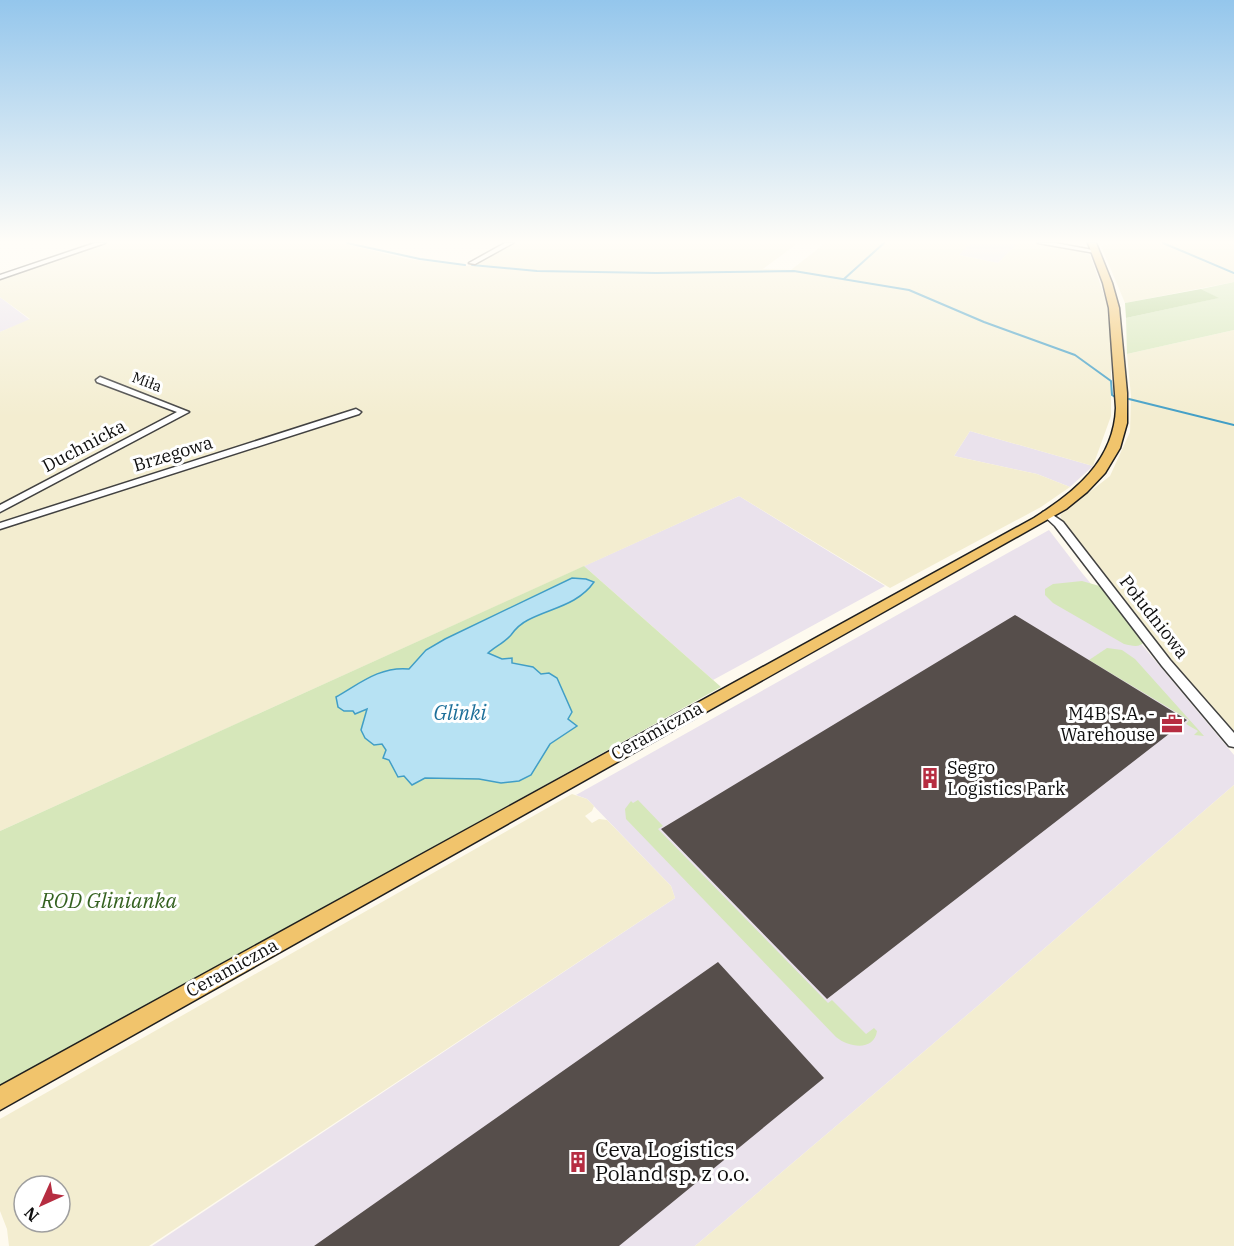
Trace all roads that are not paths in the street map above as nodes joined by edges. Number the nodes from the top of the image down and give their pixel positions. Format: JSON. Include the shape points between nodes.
{"nodes":[{"id":1,"x":1112,"y":301,"type":"edge"},
{"id":2,"x":100,"y":380,"type":"dead end"},
{"id":3,"x":184,"y":412,"type":"joint"},
{"id":4,"x":356,"y":412,"type":"dead end"},
{"id":5,"x":0,"y":509,"type":"edge"},
{"id":6,"x":1047,"y":514,"type":"junction"},
{"id":7,"x":0,"y":526,"type":"edge"},
{"id":8,"x":1234,"y":742,"type":"edge"},
{"id":9,"x":0,"y":1099,"type":"edge"}],
"edges":[{"from":1,"to":6,"type":"main road","name":"Ceramiczna","via":[[1121,424],[1111,451],[1093,478]]},
{"from":2,"to":3,"type":"street","name":"Miła"},
{"from":3,"to":5,"type":"street","name":"Duchnicka"},
{"from":4,"to":7,"type":"street","name":"Brzegowa"},
{"from":6,"to":8,"type":"street","name":"Południowa"},
{"from":6,"to":9,"type":"main road","name":"Ceramiczna"}]}
